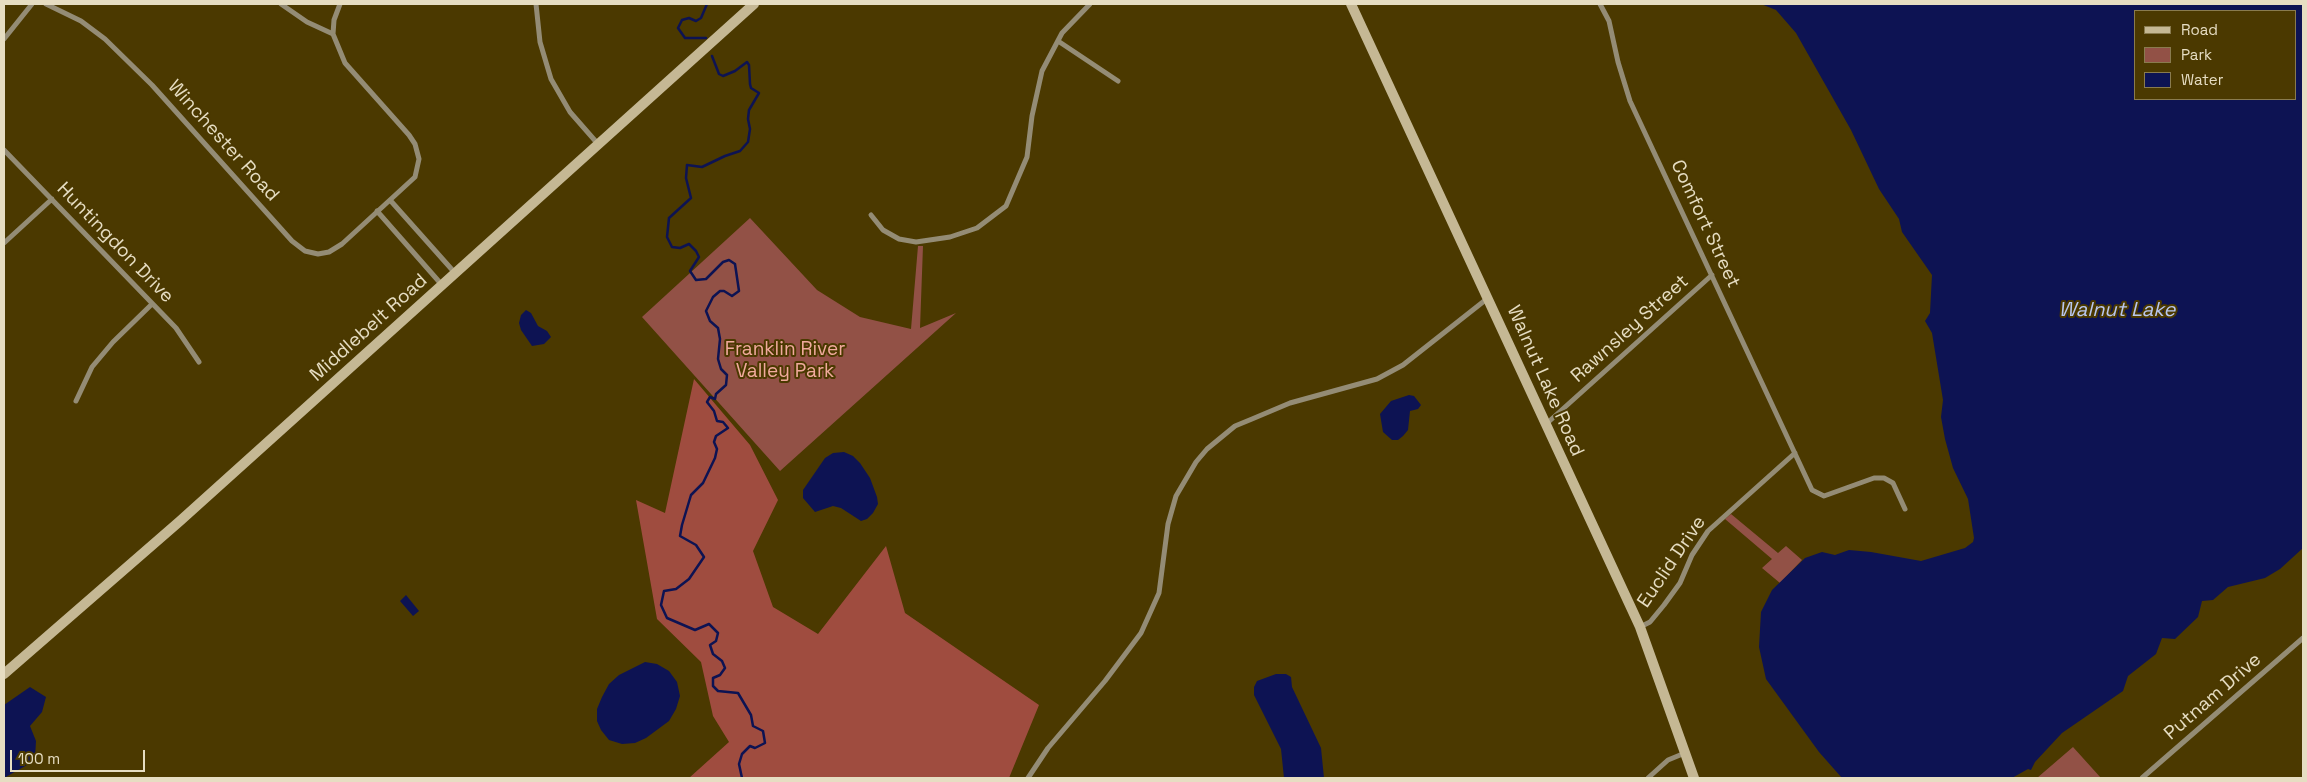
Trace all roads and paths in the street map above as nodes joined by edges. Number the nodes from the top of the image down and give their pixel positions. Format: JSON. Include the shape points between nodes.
{"nodes":[{"id":1,"x":32,"y":4,"type":"edge"},
{"id":2,"x":46,"y":4,"type":"edge"},
{"id":3,"x":281,"y":4,"type":"edge"},
{"id":4,"x":340,"y":4,"type":"edge"},
{"id":5,"x":536,"y":4,"type":"edge"},
{"id":6,"x":754,"y":4,"type":"edge"},
{"id":7,"x":1090,"y":4,"type":"edge"},
{"id":8,"x":1350,"y":4,"type":"edge"},
{"id":9,"x":1600,"y":4,"type":"edge"},
{"id":10,"x":333,"y":34,"type":"junction"},
{"id":11,"x":4,"y":39,"type":"edge"},
{"id":12,"x":1058,"y":41,"type":"junction"},
{"id":13,"x":1118,"y":81,"type":"dead end"},
{"id":14,"x":598,"y":144,"type":"junction"},
{"id":15,"x":4,"y":150,"type":"edge"},
{"id":16,"x":52,"y":199,"type":"junction"},
{"id":17,"x":390,"y":200,"type":"junction"},
{"id":18,"x":377,"y":211,"type":"junction"},
{"id":19,"x":871,"y":215,"type":"dead end"},
{"id":20,"x":4,"y":243,"type":"edge"},
{"id":21,"x":455,"y":274,"type":"junction"},
{"id":22,"x":1712,"y":276,"type":"junction"},
{"id":23,"x":442,"y":285,"type":"junction"},
{"id":24,"x":1488,"y":298,"type":"junction"},
{"id":25,"x":152,"y":304,"type":"junction"},
{"id":26,"x":199,"y":362,"type":"dead end"},
{"id":27,"x":76,"y":401,"type":"dead end"},
{"id":28,"x":1545,"y":425,"type":"junction"},
{"id":29,"x":1795,"y":453,"type":"junction"},
{"id":30,"x":1905,"y":509,"type":"dead end"},
{"id":31,"x":1640,"y":627,"type":"junction"},
{"id":32,"x":2303,"y":638,"type":"edge"},
{"id":33,"x":4,"y":674,"type":"edge"},
{"id":34,"x":1686,"y":753,"type":"junction"},
{"id":35,"x":1028,"y":778,"type":"edge"},
{"id":36,"x":1648,"y":778,"type":"edge"},
{"id":37,"x":1694,"y":778,"type":"edge"},
{"id":38,"x":2142,"y":778,"type":"edge"}],
"edges":[{"from":1,"to":11,"type":"street"},
{"from":2,"to":18,"type":"street","name":"Winchester Road","via":[[81,21],[105,39],[152,85],[292,241],[305,251],[329,252]]},
{"from":3,"to":10,"type":"street"},
{"from":4,"to":10,"type":"street"},
{"from":5,"to":14,"type":"street","via":[[540,42],[552,79],[570,112]]},
{"from":6,"to":14,"type":"street","name":"Middlebelt Road"},
{"from":7,"to":12,"type":"street"},
{"from":8,"to":24,"type":"street","name":"Walnut Lake Road"},
{"from":9,"to":22,"type":"street","name":"Comfort Street","via":[[1610,21],[1630,100]]},
{"from":10,"to":17,"type":"street","name":"Winchester Road","via":[[344,63],[415,144],[419,159],[415,177]]},
{"from":12,"to":13,"type":"street"},
{"from":12,"to":19,"type":"street","via":[[1042,71],[1027,157],[1006,206],[977,228],[950,237],[916,242],[899,239],[883,230]]},
{"from":14,"to":21,"type":"street","name":"Middlebelt Road"},
{"from":15,"to":16,"type":"street","name":"Huntingdon Drive"},
{"from":16,"to":20,"type":"street"},
{"from":16,"to":25,"type":"street","name":"Huntingdon Drive"},
{"from":17,"to":18,"type":"street","name":"Winchester Road"},
{"from":17,"to":21,"type":"street"},
{"from":18,"to":23,"type":"street"},
{"from":21,"to":23,"type":"street","name":"Middlebelt Road"},
{"from":22,"to":28,"type":"street","name":"Rawnsley Street"},
{"from":22,"to":29,"type":"street","name":"Comfort Street"},
{"from":23,"to":33,"type":"street","name":"Middlebelt Road","via":[[187,516]]},
{"from":24,"to":28,"type":"street","name":"Walnut Lake Road"},
{"from":24,"to":35,"type":"street","via":[[1403,365],[1377,379],[1321,394],[1236,426],[1207,449],[1176,496],[1168,524],[1159,593],[1141,633],[1048,748]]},
{"from":25,"to":26,"type":"street","name":"Huntingdon Drive","via":[[176,328]]},
{"from":25,"to":27,"type":"street","via":[[92,367]]},
{"from":28,"to":31,"type":"street","name":"Walnut Lake Road"},
{"from":29,"to":30,"type":"street","name":"Comfort Street","via":[[1812,490],[1818,494],[1824,496],[1874,478],[1884,478],[1893,483]]},
{"from":29,"to":31,"type":"street","name":"Euclid Drive","via":[[1708,530],[1670,598],[1654,617]]},
{"from":31,"to":34,"type":"street","name":"Walnut Lake Road"},
{"from":32,"to":38,"type":"street","name":"Putnam Drive"},
{"from":34,"to":36,"type":"street","via":[[1668,760]]},
{"from":34,"to":37,"type":"street","name":"Walnut Lake Road"}]}
